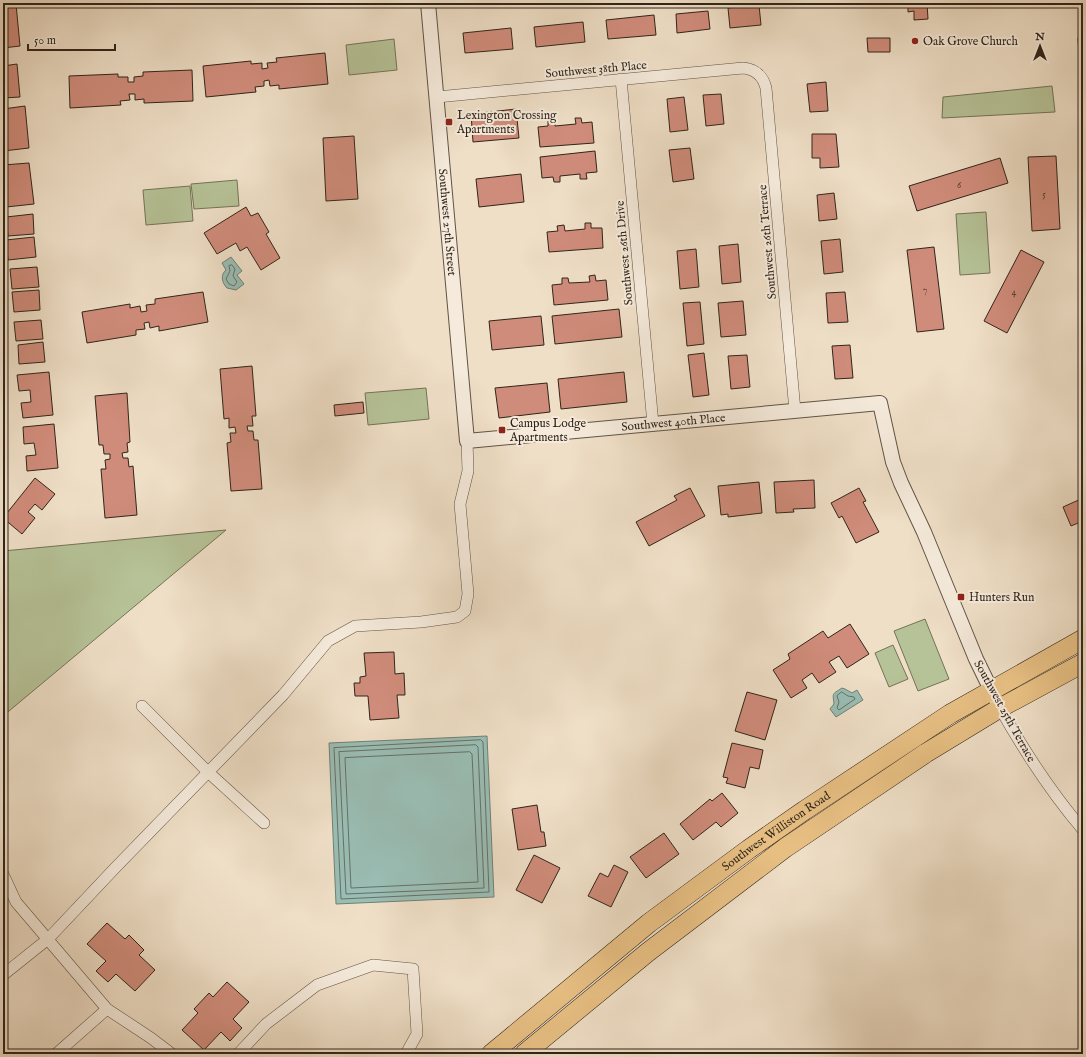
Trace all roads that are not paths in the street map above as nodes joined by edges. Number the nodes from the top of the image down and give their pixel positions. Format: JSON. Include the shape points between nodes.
{"nodes":[{"id":1,"x":428,"y":3,"type":"edge"},
{"id":2,"x":757,"y":73,"type":"joint"},
{"id":3,"x":621,"y":79,"type":"junction"},
{"id":4,"x":436,"y":97,"type":"junction"},
{"id":5,"x":880,"y":403,"type":"joint"},
{"id":6,"x":795,"y":411,"type":"junction"},
{"id":7,"x":653,"y":424,"type":"junction"},
{"id":8,"x":467,"y":441,"type":"junction"},
{"id":9,"x":1083,"y":639,"type":"edge"},
{"id":10,"x":1083,"y":663,"type":"edge"},
{"id":11,"x":990,"y":690,"type":"junction"},
{"id":12,"x":142,"y":706,"type":"dead end"},
{"id":13,"x":1000,"y":708,"type":"junction"},
{"id":14,"x":208,"y":772,"type":"junction"},
{"id":15,"x":264,"y":822,"type":"dead end"},
{"id":16,"x":1083,"y":830,"type":"edge"},
{"id":17,"x":3,"y":874,"type":"edge"},
{"id":18,"x":48,"y":939,"type":"junction"},
{"id":19,"x":3,"y":975,"type":"edge"},
{"id":20,"x":107,"y":1009,"type":"junction"},
{"id":21,"x":56,"y":1054,"type":"edge"},
{"id":22,"x":172,"y":1054,"type":"edge"},
{"id":23,"x":238,"y":1054,"type":"edge"},
{"id":24,"x":406,"y":1054,"type":"edge"},
{"id":25,"x":491,"y":1054,"type":"edge"},
{"id":26,"x":524,"y":1054,"type":"edge"}],
"edges":[{"from":1,"to":4,"type":"street","name":"Southwest 27th Street"},
{"from":2,"to":3,"type":"street","name":"Southwest 38th Place","via":[[742,68]]},
{"from":2,"to":6,"type":"street","name":"Southwest 26th Terrace","via":[[766,88]]},
{"from":3,"to":4,"type":"street","name":"Southwest 38th Place"},
{"from":3,"to":7,"type":"street","name":"Southwest 26th Drive"},
{"from":4,"to":8,"type":"street","name":"Southwest 27th Street"},
{"from":5,"to":6,"type":"street","name":"Southwest 40th Place"},
{"from":5,"to":11,"type":"street","name":"Southwest 25th Terrace","via":[[893,462],[901,483]]},
{"from":6,"to":7,"type":"street","name":"Southwest 40th Place"},
{"from":7,"to":8,"type":"street","name":"Southwest 40th Place"},
{"from":8,"to":14,"type":"street","via":[[468,471],[460,504],[468,594],[465,611],[457,618],[355,626],[328,641],[283,695]]},
{"from":9,"to":11,"type":"highway","name":"Southwest Williston Road"},
{"from":10,"to":13,"type":"highway","name":"Southwest Williston Road"},
{"from":11,"to":13,"type":"street","name":"Southwest 25th Terrace"},
{"from":11,"to":25,"type":"highway","name":"Southwest Williston Road","via":[[749,849],[650,923]]},
{"from":12,"to":14,"type":"street"},
{"from":13,"to":16,"type":"street","name":"Southwest 25th Terrace","via":[[1038,771]]},
{"from":13,"to":26,"type":"highway","name":"Southwest Williston Road","via":[[926,753],[785,848],[648,952]]},
{"from":14,"to":15,"type":"street"},
{"from":14,"to":18,"type":"street"},
{"from":17,"to":18,"type":"street","via":[[16,902]]},
{"from":18,"to":19,"type":"street"},
{"from":18,"to":20,"type":"street"},
{"from":20,"to":21,"type":"street"},
{"from":20,"to":22,"type":"street"},
{"from":23,"to":24,"type":"street","via":[[266,1024],[317,985],[373,964],[413,969],[417,1034]]}]}
